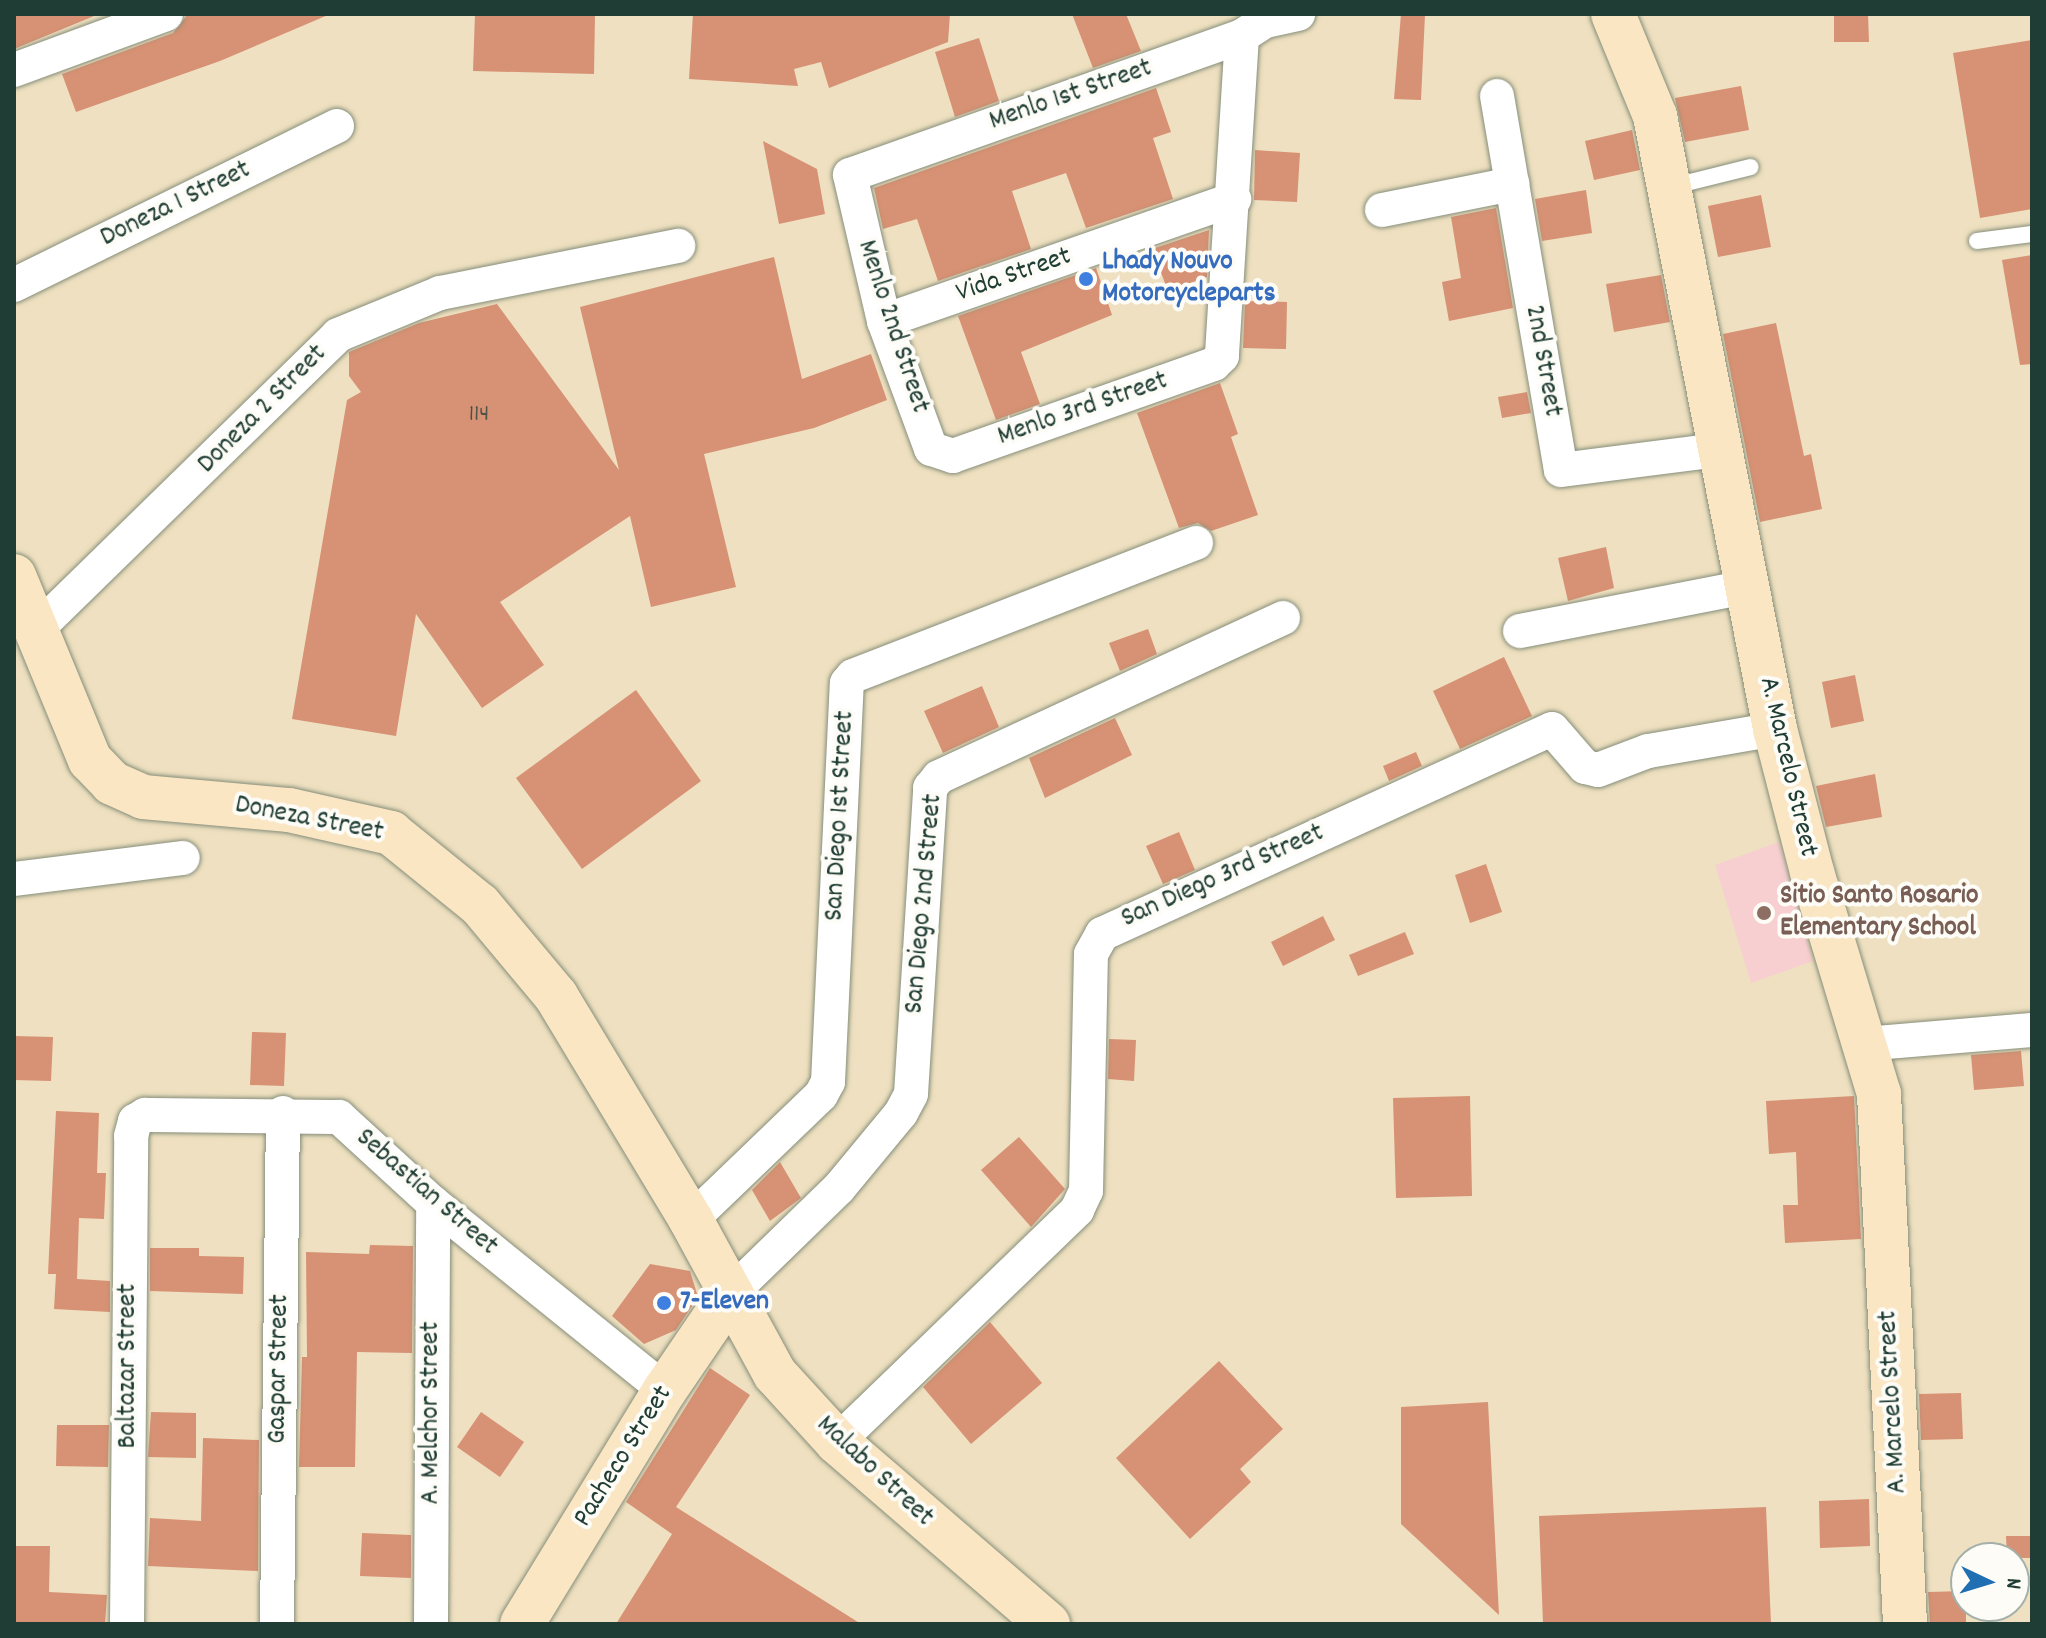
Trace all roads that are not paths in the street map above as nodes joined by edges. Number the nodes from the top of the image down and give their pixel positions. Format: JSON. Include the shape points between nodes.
{"nodes":[{"id":1,"x":166,"y":14,"type":"edge"},
{"id":2,"x":1298,"y":14,"type":"edge"},
{"id":3,"x":1613,"y":14,"type":"edge"},
{"id":4,"x":1242,"y":36,"type":"junction"},
{"id":5,"x":14,"y":70,"type":"edge"},
{"id":6,"x":1497,"y":96,"type":"dead end"},
{"id":7,"x":337,"y":126,"type":"dead end"},
{"id":8,"x":1751,"y":167,"type":"dead end"},
{"id":9,"x":848,"y":183,"type":"joint"},
{"id":10,"x":1512,"y":184,"type":"junction"},
{"id":11,"x":1669,"y":187,"type":"junction"},
{"id":12,"x":1234,"y":199,"type":"junction"},
{"id":13,"x":1382,"y":210,"type":"dead end"},
{"id":14,"x":2032,"y":234,"type":"edge"},
{"id":15,"x":1977,"y":241,"type":"dead end"},
{"id":16,"x":678,"y":246,"type":"dead end"},
{"id":17,"x":14,"y":285,"type":"edge"},
{"id":18,"x":884,"y":321,"type":"junction"},
{"id":19,"x":1718,"y":450,"type":"junction"},
{"id":20,"x":953,"y":456,"type":"joint"},
{"id":21,"x":1196,"y":543,"type":"dead end"},
{"id":22,"x":14,"y":576,"type":"edge"},
{"id":23,"x":1747,"y":587,"type":"junction"},
{"id":24,"x":1283,"y":618,"type":"dead end"},
{"id":25,"x":37,"y":629,"type":"junction"},
{"id":26,"x":1520,"y":631,"type":"dead end"},
{"id":27,"x":1775,"y":729,"type":"junction"},
{"id":28,"x":183,"y":858,"type":"dead end"},
{"id":29,"x":14,"y":879,"type":"edge"},
{"id":30,"x":2032,"y":1030,"type":"edge"},
{"id":31,"x":1864,"y":1044,"type":"junction"},
{"id":32,"x":283,"y":1113,"type":"junction"},
{"id":33,"x":145,"y":1115,"type":"joint"},
{"id":34,"x":433,"y":1203,"type":"junction"},
{"id":35,"x":691,"y":1220,"type":"junction"},
{"id":36,"x":731,"y":1293,"type":"junction"},
{"id":37,"x":665,"y":1390,"type":"junction"},
{"id":38,"x":837,"y":1442,"type":"junction"},
{"id":39,"x":127,"y":1624,"type":"edge"},
{"id":40,"x":277,"y":1624,"type":"edge"},
{"id":41,"x":431,"y":1624,"type":"edge"},
{"id":42,"x":522,"y":1624,"type":"edge"},
{"id":43,"x":1048,"y":1624,"type":"edge"},
{"id":44,"x":1905,"y":1624,"type":"edge"}],
"edges":[{"from":1,"to":5,"type":"street"},
{"from":2,"to":4,"type":"street","name":"Menlo 1st Street","via":[[1265,21]]},
{"from":3,"to":11,"type":"street","name":"A. Marcelo Street","via":[[1655,116]]},
{"from":4,"to":9,"type":"street","name":"Menlo 1st Street","via":[[857,170]]},
{"from":4,"to":12,"type":"street"},
{"from":6,"to":10,"type":"street","name":"2nd Street"},
{"from":7,"to":17,"type":"street","name":"Doneza 1 Street"},
{"from":8,"to":11,"type":"lane"},
{"from":9,"to":18,"type":"street","name":"Menlo 2nd Street"},
{"from":10,"to":13,"type":"street"},
{"from":10,"to":19,"type":"street","name":"2nd Street","via":[[1561,470]]},
{"from":11,"to":19,"type":"street","name":"A. Marcelo Street"},
{"from":12,"to":18,"type":"street","name":"Vida Street"},
{"from":12,"to":20,"type":"street","name":"Menlo 3rd Street","via":[[1222,356],[1214,364]]},
{"from":14,"to":15,"type":"lane"},
{"from":16,"to":25,"type":"street","name":"Doneza 2 Street","via":[[440,293],[338,335]]},
{"from":18,"to":20,"type":"street","name":"Menlo 2nd Street","via":[[931,449]]},
{"from":19,"to":23,"type":"street","name":"A. Marcelo Street"},
{"from":21,"to":35,"type":"street","name":"San Diego 1st Street","via":[[853,676],[847,683],[828,1082],[821,1095]]},
{"from":22,"to":25,"type":"street","name":"Doneza Street"},
{"from":23,"to":26,"type":"street"},
{"from":23,"to":27,"type":"street","name":"A. Marcelo Street"},
{"from":24,"to":36,"type":"street","name":"San Diego 2nd Street","via":[[939,777],[930,788],[911,1094],[839,1188]]},
{"from":25,"to":35,"type":"street","name":"Doneza Street","via":[[90,760],[112,783],[143,797],[289,810],[391,833],[480,905],[556,996]]},
{"from":27,"to":31,"type":"street","name":"A. Marcelo Street"},
{"from":27,"to":38,"type":"street","name":"San Diego 3rd Street","via":[[1648,751],[1598,770],[1585,767],[1552,729],[1102,934],[1091,954],[1086,1191],[1077,1210]]},
{"from":28,"to":29,"type":"street"},
{"from":30,"to":31,"type":"street"},
{"from":31,"to":44,"type":"street","name":"A. Marcelo Street","via":[[1879,1094]]},
{"from":32,"to":33,"type":"street","name":"Sebastian Street"},
{"from":32,"to":34,"type":"street","name":"Sebastian Street","via":[[339,1117]]},
{"from":32,"to":40,"type":"street","name":"Gaspar Street"},
{"from":33,"to":39,"type":"street","name":"Baltazar Street","via":[[135,1121],[131,1136]]},
{"from":34,"to":37,"type":"street","name":"Sebastian Street"},
{"from":34,"to":41,"type":"street","name":"A. Melchor Street"},
{"from":35,"to":36,"type":"street","name":"Doneza Street"},
{"from":36,"to":37,"type":"street","name":"Pacheco Street"},
{"from":36,"to":38,"type":"street","name":"Malabo Street","via":[[775,1374]]},
{"from":37,"to":42,"type":"street","name":"Pacheco Street"},
{"from":38,"to":43,"type":"street","name":"Malabo Street"}]}
